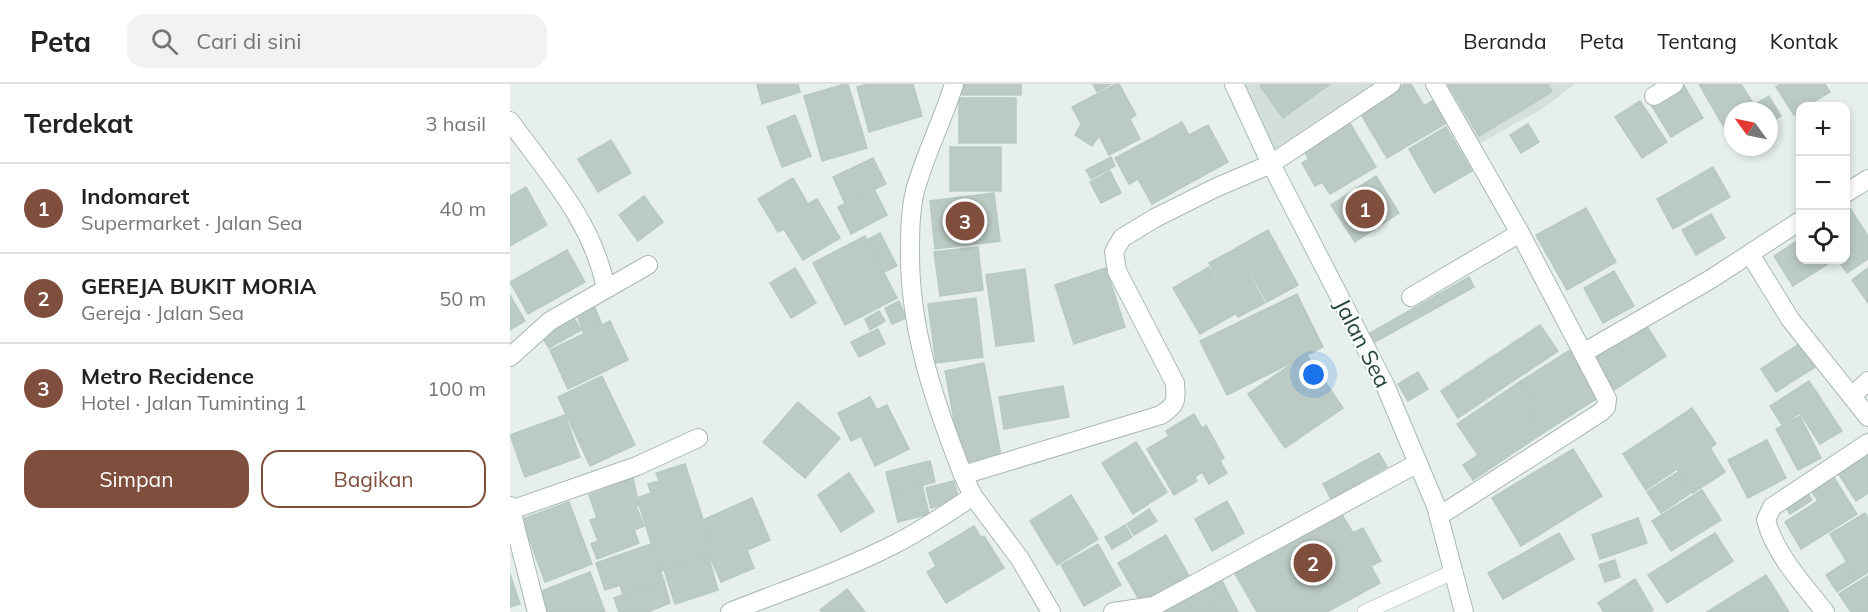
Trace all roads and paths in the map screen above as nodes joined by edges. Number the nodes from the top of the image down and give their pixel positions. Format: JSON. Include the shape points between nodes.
{"nodes":[{"id":1,"x":954,"y":84,"type":"edge"},
{"id":2,"x":1234,"y":84,"type":"edge"},
{"id":3,"x":1391,"y":84,"type":"edge"},
{"id":4,"x":1435,"y":84,"type":"edge"},
{"id":5,"x":1674,"y":84,"type":"edge"},
{"id":6,"x":1654,"y":96,"type":"dead end"},
{"id":7,"x":510,"y":121,"type":"edge"},
{"id":8,"x":1272,"y":164,"type":"junction"},
{"id":9,"x":1868,"y":179,"type":"edge"},
{"id":10,"x":1850,"y":190,"type":"edge"},
{"id":11,"x":1796,"y":224,"type":"edge"},
{"id":12,"x":1520,"y":233,"type":"junction"},
{"id":13,"x":1750,"y":254,"type":"junction"},
{"id":14,"x":648,"y":266,"type":"dead end"},
{"id":15,"x":606,"y":288,"type":"junction"},
{"id":16,"x":1412,"y":297,"type":"dead end"},
{"id":17,"x":1583,"y":353,"type":"junction"},
{"id":18,"x":510,"y":357,"type":"edge"},
{"id":19,"x":1868,"y":381,"type":"edge"},
{"id":20,"x":1852,"y":396,"type":"junction"},
{"id":21,"x":1868,"y":417,"type":"edge"},
{"id":22,"x":698,"y":438,"type":"dead end"},
{"id":23,"x":1868,"y":443,"type":"edge"},
{"id":24,"x":1418,"y":463,"type":"junction"},
{"id":25,"x":963,"y":475,"type":"junction"},
{"id":26,"x":973,"y":496,"type":"junction"},
{"id":27,"x":511,"y":508,"type":"edge"},
{"id":28,"x":1439,"y":516,"type":"junction"},
{"id":29,"x":1455,"y":571,"type":"junction"},
{"id":30,"x":1155,"y":609,"type":"edge"},
{"id":31,"x":537,"y":612,"type":"edge"},
{"id":32,"x":730,"y":612,"type":"edge"},
{"id":33,"x":1051,"y":612,"type":"edge"},
{"id":34,"x":1113,"y":612,"type":"edge"},
{"id":35,"x":1365,"y":612,"type":"edge"},
{"id":36,"x":1464,"y":612,"type":"edge"},
{"id":37,"x":1825,"y":612,"type":"edge"}],
"edges":[{"from":1,"to":25,"type":"street","via":[[915,193],[910,275],[915,325],[933,395]]},
{"from":2,"to":8,"type":"street","name":"Jalan Sea"},
{"from":3,"to":8,"type":"street"},
{"from":4,"to":12,"type":"street"},
{"from":5,"to":6,"type":"street"},
{"from":7,"to":15,"type":"street","via":[[580,218],[595,249]]},
{"from":8,"to":24,"type":"street","name":"Jalan Sea","via":[[1385,385]]},
{"from":8,"to":25,"type":"street","via":[[1155,218],[1122,238],[1114,252],[1117,272],[1175,383],[1176,401],[1171,408],[1161,415]]},
{"from":9,"to":10,"type":"street"},
{"from":11,"to":13,"type":"street"},
{"from":12,"to":16,"type":"street"},
{"from":12,"to":17,"type":"street"},
{"from":13,"to":17,"type":"street"},
{"from":13,"to":20,"type":"street","via":[[1790,319]]},
{"from":14,"to":15,"type":"street"},
{"from":15,"to":18,"type":"street","via":[[550,321]]},
{"from":17,"to":28,"type":"street","via":[[1606,399],[1601,412]]},
{"from":19,"to":20,"type":"street"},
{"from":20,"to":21,"type":"street"},
{"from":22,"to":27,"type":"street","via":[[637,466]]},
{"from":23,"to":37,"type":"street","via":[[1772,507],[1766,520],[1770,538]]},
{"from":24,"to":28,"type":"street","name":"Jalan Sea"},
{"from":24,"to":30,"type":"street"},
{"from":25,"to":26,"type":"street"},
{"from":26,"to":32,"type":"street","via":[[895,544]]},
{"from":26,"to":33,"type":"street","via":[[1020,558]]},
{"from":27,"to":31,"type":"street"},
{"from":28,"to":29,"type":"street","name":"Jalan Sea"},
{"from":29,"to":35,"type":"lane"},
{"from":29,"to":36,"type":"street","name":"Jalan Sea"},
{"from":30,"to":34,"type":"street"}]}
